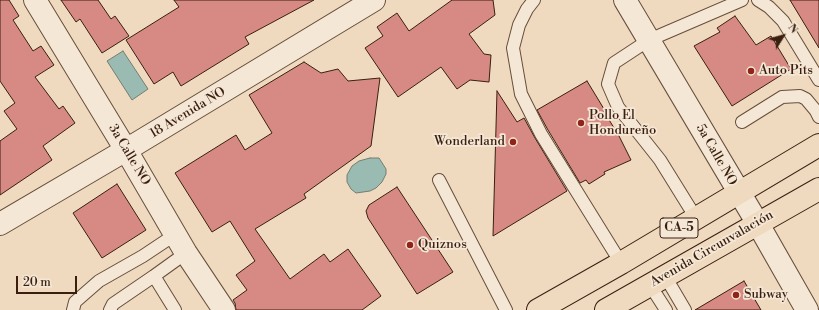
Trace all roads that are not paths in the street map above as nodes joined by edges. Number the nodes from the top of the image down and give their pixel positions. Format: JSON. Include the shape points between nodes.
{"nodes":[{"id":1,"x":35,"y":0,"type":"edge"},
{"id":2,"x":374,"y":0,"type":"edge"},
{"id":3,"x":534,"y":0,"type":"edge"},
{"id":4,"x":625,"y":0,"type":"edge"},
{"id":5,"x":742,"y":0,"type":"edge"},
{"id":6,"x":758,"y":0,"type":"edge"},
{"id":7,"x":649,"y":40,"type":"junction"},
{"id":8,"x":819,"y":80,"type":"edge"},
{"id":9,"x":819,"y":117,"type":"edge"},
{"id":10,"x":742,"y":122,"type":"dead end"},
{"id":11,"x":819,"y":145,"type":"edge"},
{"id":12,"x":126,"y":150,"type":"junction"},
{"id":13,"x":439,"y":180,"type":"dead end"},
{"id":14,"x":819,"y":189,"type":"edge"},
{"id":15,"x":739,"y":193,"type":"junction"},
{"id":16,"x":696,"y":218,"type":"junction"},
{"id":17,"x":0,"y":224,"type":"edge"},
{"id":18,"x":758,"y":224,"type":"junction"},
{"id":19,"x":181,"y":243,"type":"junction"},
{"id":20,"x":621,"y":263,"type":"junction"},
{"id":21,"x":154,"y":276,"type":"junction"},
{"id":22,"x":657,"y":280,"type":"junction"},
{"id":23,"x":611,"y":309,"type":"edge"},
{"id":24,"x":73,"y":310,"type":"edge"},
{"id":25,"x":110,"y":310,"type":"edge"},
{"id":26,"x":175,"y":310,"type":"edge"},
{"id":27,"x":224,"y":310,"type":"edge"},
{"id":28,"x":506,"y":310,"type":"edge"},
{"id":29,"x":538,"y":310,"type":"edge"},
{"id":30,"x":666,"y":310,"type":"edge"},
{"id":31,"x":685,"y":310,"type":"edge"},
{"id":32,"x":807,"y":310,"type":"edge"}],
"edges":[{"from":1,"to":12,"type":"street","name":"3a Calle NO"},
{"from":2,"to":12,"type":"street","name":"18 Avenida NO"},
{"from":3,"to":20,"type":"lane","via":[[519,25],[513,48],[521,94],[541,134]]},
{"from":4,"to":7,"type":"street","name":"5a Calle NO"},
{"from":5,"to":7,"type":"lane"},
{"from":6,"to":8,"type":"lane","via":[[783,21]]},
{"from":7,"to":15,"type":"street","name":"5a Calle NO"},
{"from":7,"to":16,"type":"lane","via":[[614,63],[608,84],[618,107],[660,160]]},
{"from":9,"to":10,"type":"lane","via":[[806,99],[800,96],[782,97]]},
{"from":11,"to":15,"type":"highway","number":"CA-5"},
{"from":12,"to":17,"type":"street","name":"18 Avenida NO"},
{"from":12,"to":19,"type":"street","name":"3a Calle NO"},
{"from":13,"to":28,"type":"lane"},
{"from":14,"to":18,"type":"highway","name":"Avenida Circunvalación","number":"CA-5"},
{"from":15,"to":16,"type":"highway","number":"CA-5"},
{"from":15,"to":18,"type":"street","name":"5a Calle NO"},
{"from":16,"to":20,"type":"highway","number":"CA-5"},
{"from":18,"to":22,"type":"highway","name":"Avenida Circunvalación","number":"CA-5"},
{"from":18,"to":32,"type":"street","name":"5a Calle NO"},
{"from":19,"to":21,"type":"lane"},
{"from":19,"to":24,"type":"lane","via":[[143,256],[99,281],[75,302]]},
{"from":19,"to":27,"type":"street","name":"3a Calle NO"},
{"from":20,"to":29,"type":"highway","number":"CA-5"},
{"from":21,"to":25,"type":"lane","via":[[113,304]]},
{"from":21,"to":26,"type":"lane"},
{"from":22,"to":23,"type":"highway","name":"Avenida Circunvalación","number":"CA-5"},
{"from":22,"to":30,"type":"lane"},
{"from":22,"to":31,"type":"lane"}]}
